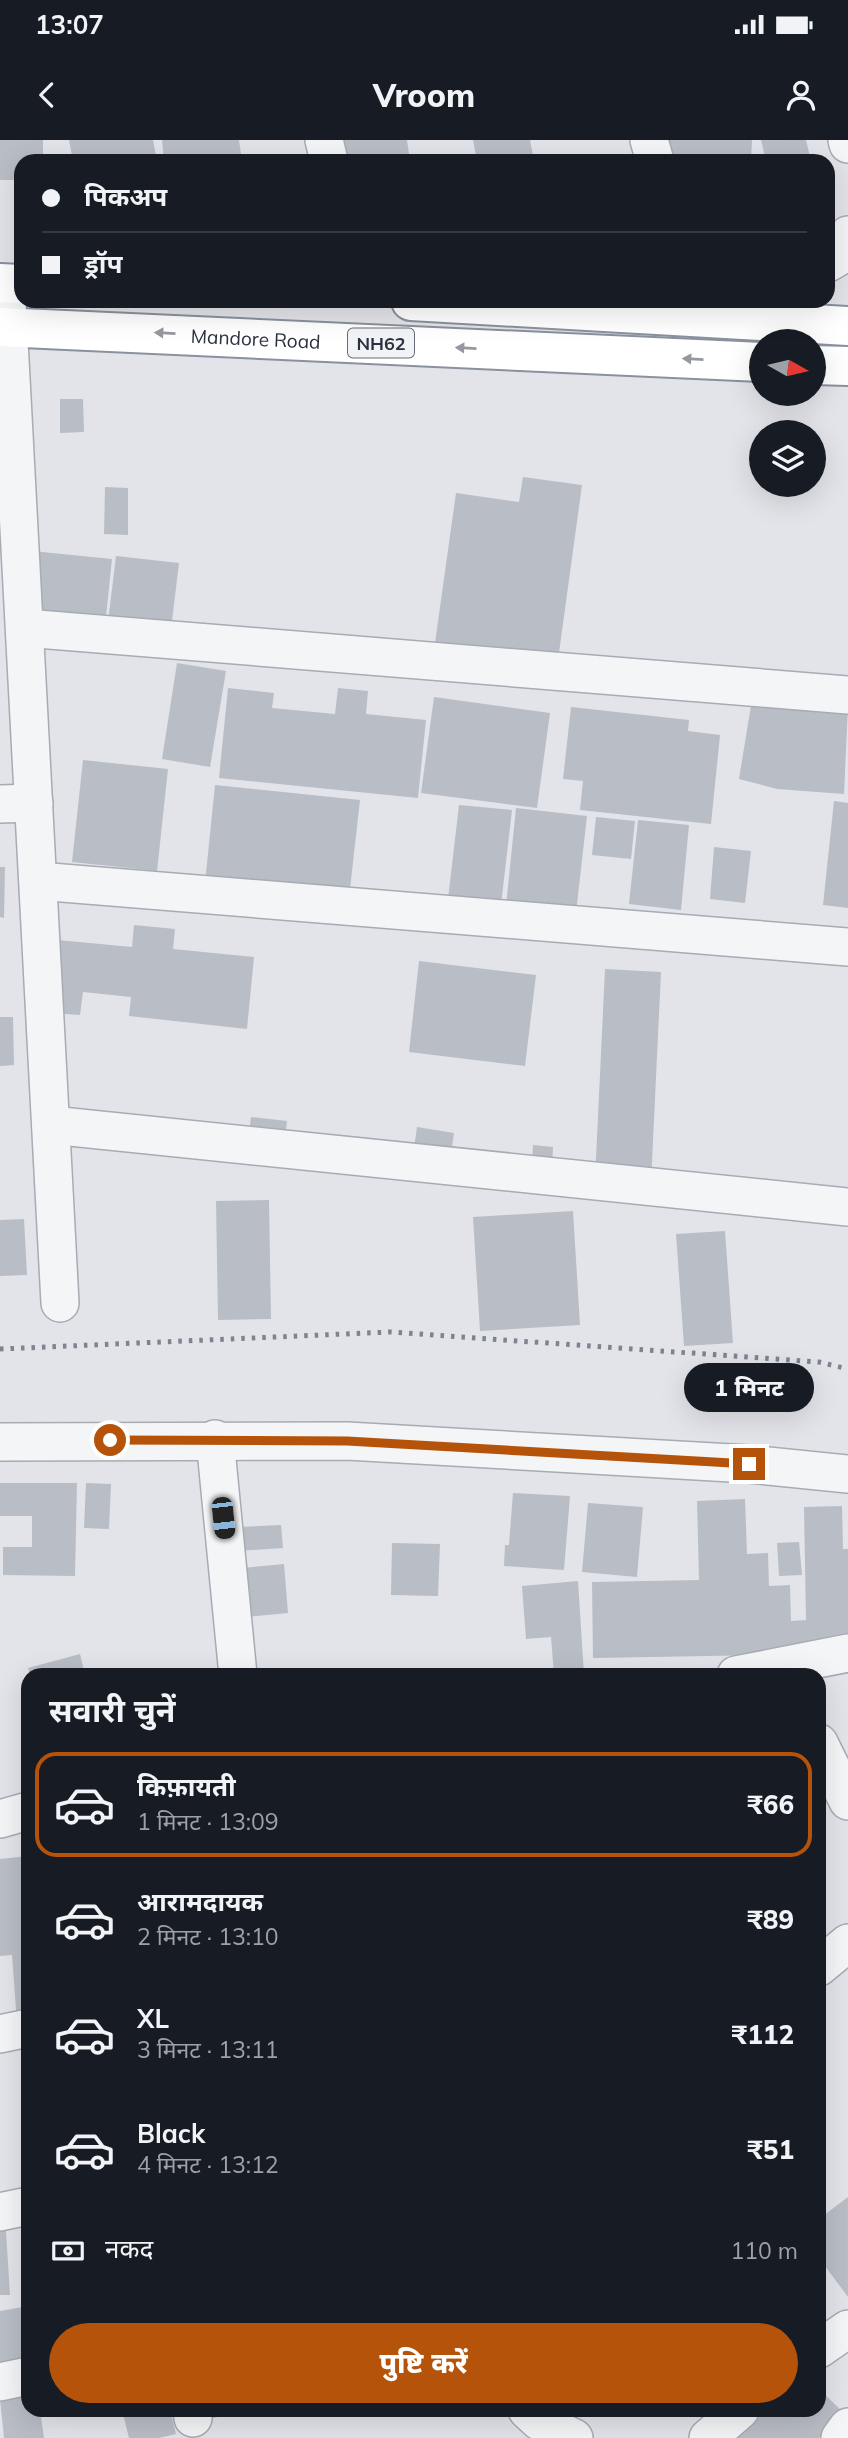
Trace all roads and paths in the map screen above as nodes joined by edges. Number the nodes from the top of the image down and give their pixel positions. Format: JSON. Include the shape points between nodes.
{"nodes":[{"id":1,"x":848,"y":235,"type":"edge"},
{"id":2,"x":835,"y":259,"type":"edge"},
{"id":3,"x":9,"y":284,"type":"edge"},
{"id":4,"x":619,"y":308,"type":"edge"},
{"id":5,"x":679,"y":310,"type":"edge"},
{"id":6,"x":801,"y":313,"type":"edge"},
{"id":7,"x":848,"y":326,"type":"edge"},
{"id":8,"x":5,"y":327,"type":"edge"},
{"id":9,"x":749,"y":361,"type":"edge"},
{"id":10,"x":826,"y":365,"type":"edge"},
{"id":11,"x":848,"y":366,"type":"edge"},
{"id":12,"x":25,"y":628,"type":"junction"},
{"id":13,"x":848,"y":695,"type":"edge"},
{"id":14,"x":17,"y":804,"type":"edge"},
{"id":15,"x":38,"y":881,"type":"junction"},
{"id":16,"x":848,"y":947,"type":"edge"},
{"id":17,"x":51,"y":1125,"type":"junction"},
{"id":18,"x":848,"y":1207,"type":"edge"},
{"id":19,"x":60,"y":1303,"type":"dead end"},
{"id":20,"x":215,"y":1439,"type":"junction"},
{"id":21,"x":0,"y":1442,"type":"edge"},
{"id":22,"x":848,"y":1474,"type":"edge"},
{"id":23,"x":848,"y":1653,"type":"edge"},
{"id":24,"x":237,"y":1668,"type":"edge"},
{"id":25,"x":791,"y":1668,"type":"edge"},
{"id":26,"x":826,"y":1757,"type":"edge"},
{"id":27,"x":848,"y":1801,"type":"edge"},
{"id":28,"x":21,"y":1813,"type":"edge"},
{"id":29,"x":0,"y":1819,"type":"edge"},
{"id":30,"x":848,"y":1943,"type":"edge"},
{"id":31,"x":826,"y":1961,"type":"edge"},
{"id":32,"x":21,"y":2030,"type":"edge"},
{"id":33,"x":0,"y":2035,"type":"edge"},
{"id":34,"x":21,"y":2208,"type":"edge"},
{"id":35,"x":0,"y":2212,"type":"edge"},
{"id":36,"x":848,"y":2329,"type":"edge"},
{"id":37,"x":826,"y":2344,"type":"edge"},
{"id":38,"x":21,"y":2378,"type":"edge"},
{"id":39,"x":0,"y":2382,"type":"edge"},
{"id":40,"x":535,"y":2417,"type":"edge"},
{"id":41,"x":732,"y":2417,"type":"edge"},
{"id":42,"x":848,"y":2427,"type":"edge"},
{"id":43,"x":574,"y":2438,"type":"edge"},
{"id":44,"x":708,"y":2438,"type":"edge"},
{"id":45,"x":840,"y":2438,"type":"edge"}],
"edges":[{"from":1,"to":2,"type":"street","via":[[841,256]]},
{"from":3,"to":8,"type":"street"},
{"from":4,"to":5,"type":"highway","number":"NH62"},
{"from":5,"to":6,"type":"highway","number":"NH62"},
{"from":6,"to":7,"type":"highway","number":"NH62"},
{"from":9,"to":8,"type":"highway","name":"Mandore Road","number":"NH62","one_way":true},
{"from":8,"to":12,"type":"street"},
{"from":10,"to":11,"type":"highway"},
{"from":12,"to":13,"type":"street"},
{"from":12,"to":14,"type":"street"},
{"from":14,"to":15,"type":"street"},
{"from":15,"to":16,"type":"street"},
{"from":15,"to":17,"type":"street"},
{"from":17,"to":18,"type":"street"},
{"from":17,"to":19,"type":"street"},
{"from":20,"to":21,"type":"street"},
{"from":20,"to":22,"type":"street","via":[[347,1441]]},
{"from":20,"to":24,"type":"street"},
{"from":23,"to":25,"type":"street"},
{"from":26,"to":27,"type":"street"},
{"from":28,"to":29,"type":"street"},
{"from":30,"to":31,"type":"street"},
{"from":32,"to":33,"type":"street"},
{"from":34,"to":35,"type":"street"},
{"from":36,"to":37,"type":"street"},
{"from":38,"to":39,"type":"street"},
{"from":40,"to":43,"type":"street"},
{"from":41,"to":44,"type":"street"},
{"from":42,"to":45,"type":"street"}]}
